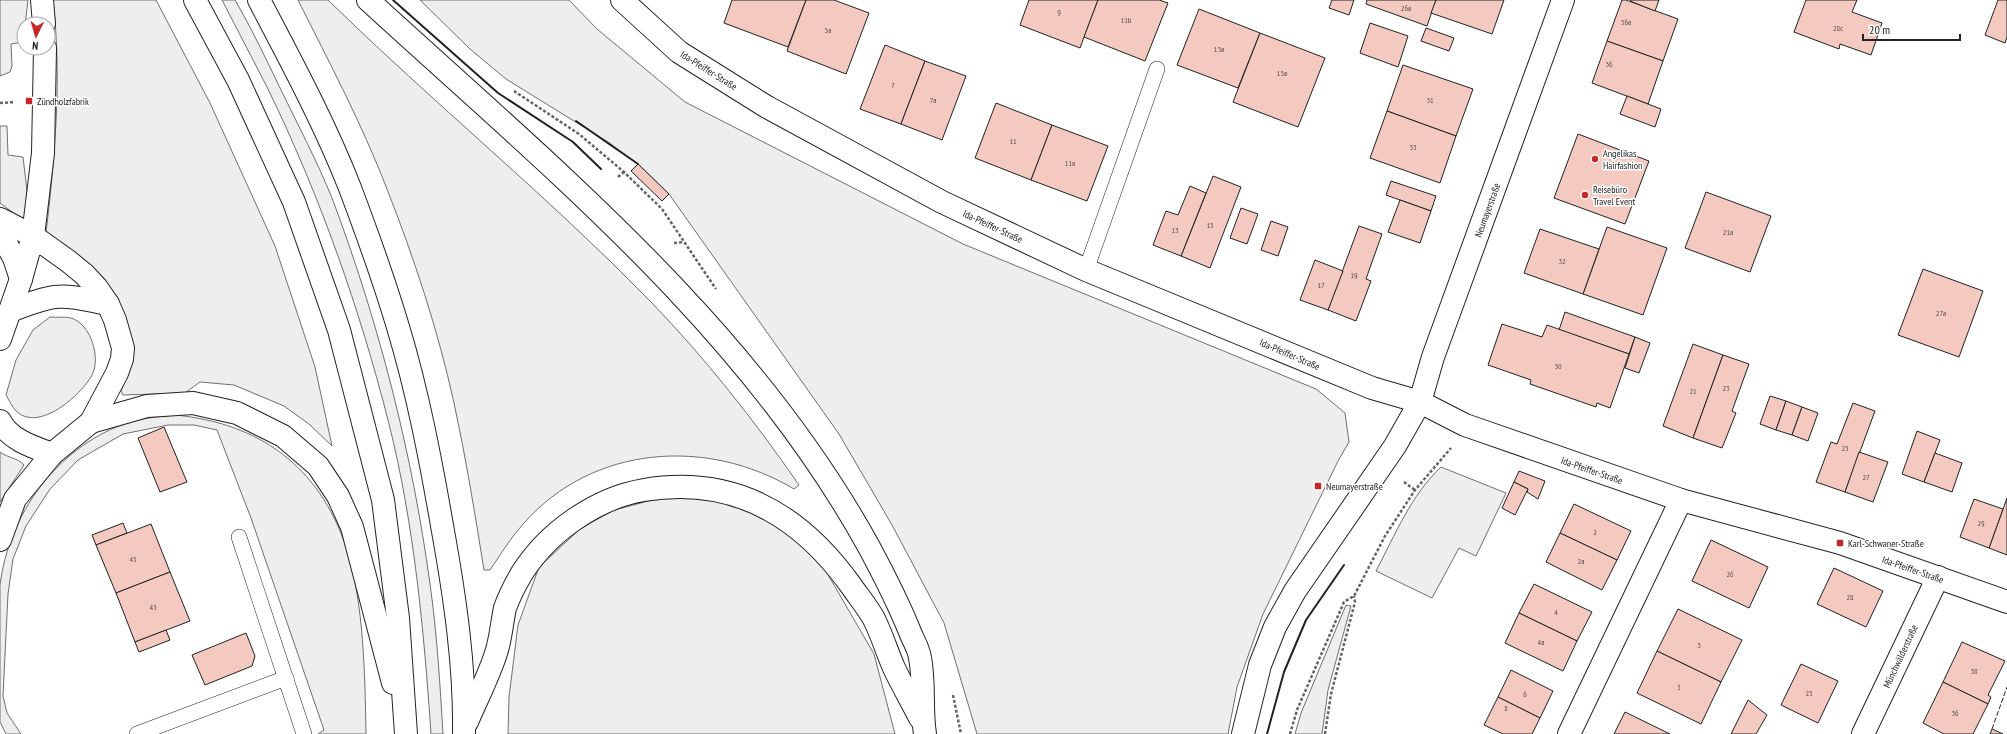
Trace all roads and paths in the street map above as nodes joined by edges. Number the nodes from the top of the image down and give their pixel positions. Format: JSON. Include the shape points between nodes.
{"nodes":[{"id":1,"x":42,"y":0,"type":"edge"},
{"id":2,"x":194,"y":0,"type":"edge"},
{"id":3,"x":259,"y":0,"type":"edge"},
{"id":4,"x":368,"y":0,"type":"edge"},
{"id":5,"x":622,"y":0,"type":"edge"},
{"id":6,"x":1563,"y":0,"type":"edge"},
{"id":7,"x":43,"y":16,"type":"edge"},
{"id":8,"x":45,"y":56,"type":"edge"},
{"id":9,"x":1157,"y":69,"type":"dead end"},
{"id":10,"x":16,"y":102,"type":"dead end"},
{"id":11,"x":0,"y":103,"type":"edge"},
{"id":12,"x":624,"y":172,"type":"dead end"},
{"id":13,"x":618,"y":177,"type":"dead end"},
{"id":14,"x":0,"y":219,"type":"edge"},
{"id":15,"x":0,"y":232,"type":"edge"},
{"id":16,"x":33,"y":236,"type":"junction"},
{"id":17,"x":684,"y":242,"type":"dead end"},
{"id":18,"x":674,"y":243,"type":"dead end"},
{"id":19,"x":1086,"y":270,"type":"junction"},
{"id":20,"x":21,"y":279,"type":"junction"},
{"id":21,"x":108,"y":304,"type":"junction"},
{"id":22,"x":10,"y":311,"type":"junction"},
{"id":23,"x":0,"y":339,"type":"edge"},
{"id":24,"x":1420,"y":402,"type":"junction"},
{"id":25,"x":0,"y":421,"type":"edge"},
{"id":26,"x":90,"y":422,"type":"junction"},
{"id":27,"x":1465,"y":425,"type":"junction"},
{"id":28,"x":52,"y":454,"type":"junction"},
{"id":29,"x":1681,"y":500,"type":"junction"},
{"id":30,"x":239,"y":537,"type":"dead end"},
{"id":31,"x":0,"y":540,"type":"edge"},
{"id":32,"x":1938,"y":577,"type":"junction"},
{"id":33,"x":1354,"y":596,"type":"junction"},
{"id":34,"x":2007,"y":602,"type":"edge"},
{"id":35,"x":286,"y":678,"type":"junction"},
{"id":36,"x":925,"y":730,"type":"edge"},
{"id":37,"x":464,"y":731,"type":"edge"},
{"id":38,"x":406,"y":732,"type":"edge"},
{"id":39,"x":137,"y":734,"type":"edge"},
{"id":40,"x":304,"y":734,"type":"edge"},
{"id":41,"x":1243,"y":734,"type":"edge"},
{"id":42,"x":1290,"y":734,"type":"edge"},
{"id":43,"x":1325,"y":734,"type":"edge"},
{"id":44,"x":1569,"y":734,"type":"edge"},
{"id":45,"x":1863,"y":734,"type":"edge"}],
"edges":[{"from":1,"to":7,"type":"main road"},
{"from":2,"to":38,"type":"main road","via":[[238,80],[294,202],[339,330],[383,500],[398,618]]},
{"from":3,"to":37,"type":"main road","via":[[350,187],[398,327],[423,427],[456,604],[463,683]]},
{"from":4,"to":36,"type":"main road","via":[[575,190],[670,282],[726,343],[776,404],[820,465],[897,598],[920,657]]},
{"from":5,"to":19,"type":"main road","name":"Ida-Pfeiffer-Straße","via":[[679,52],[767,107],[942,202]]},
{"from":6,"to":24,"type":"main road","name":"Neumayerstraße","via":[[1433,357]]},
{"from":8,"to":16,"type":"main road","via":[[43,153]]},
{"from":9,"to":19,"type":"lane"},
{"from":10,"to":11,"type":"path"},
{"from":12,"to":13,"type":"path"},
{"from":14,"to":16,"type":"main road"},
{"from":15,"to":20,"type":"main road","via":[[14,258]]},
{"from":16,"to":20,"type":"main road"},
{"from":16,"to":21,"type":"main road","via":[[84,274]]},
{"from":17,"to":18,"type":"path"},
{"from":19,"to":24,"type":"main road","name":"Ida-Pfeiffer-Straße","via":[[1372,388]]},
{"from":20,"to":22,"type":"main road"},
{"from":21,"to":22,"type":"main road","via":[[55,297],[35,301]]},
{"from":21,"to":26,"type":"main road","via":[[120,336],[122,359]]},
{"from":22,"to":23,"type":"main road"},
{"from":24,"to":27,"type":"main road","name":"Ida-Pfeiffer-Straße"},
{"from":24,"to":41,"type":"main road","name":"Neumayerstraße","via":[[1395,446],[1295,591],[1275,627],[1260,665]]},
{"from":25,"to":28,"type":"main road","via":[[4,429],[26,445]]},
{"from":26,"to":28,"type":"main road"},
{"from":26,"to":38,"type":"main road","via":[[147,406],[193,403],[237,412],[283,436],[318,466],[338,496],[352,527]]},
{"from":27,"to":29,"type":"main road","name":"Ida-Pfeiffer-Straße"},
{"from":27,"to":33,"type":"path","via":[[1451,448],[1415,490],[1385,536]]},
{"from":28,"to":31,"type":"main road","via":[[15,499]]},
{"from":29,"to":32,"type":"main road","name":"Ida-Pfeiffer-Straße","via":[[1840,543]]},
{"from":29,"to":44,"type":"main road"},
{"from":30,"to":35,"type":"lane"},
{"from":32,"to":34,"type":"main road","name":"Ida-Pfeiffer-Straße"},
{"from":32,"to":45,"type":"main road","name":"Münchwälderstraße"},
{"from":33,"to":42,"type":"path","via":[[1344,602],[1297,710]]},
{"from":33,"to":43,"type":"path","via":[[1355,602],[1331,694]]},
{"from":35,"to":39,"type":"lane"},
{"from":35,"to":40,"type":"lane"},
{"from":36,"to":37,"type":"main road","via":[[894,669],[874,619],[843,574],[807,534],[772,510],[744,497],[710,488],[670,485],[634,491],[598,506],[564,528],[540,550],[522,574],[506,607],[497,650]]}]}
